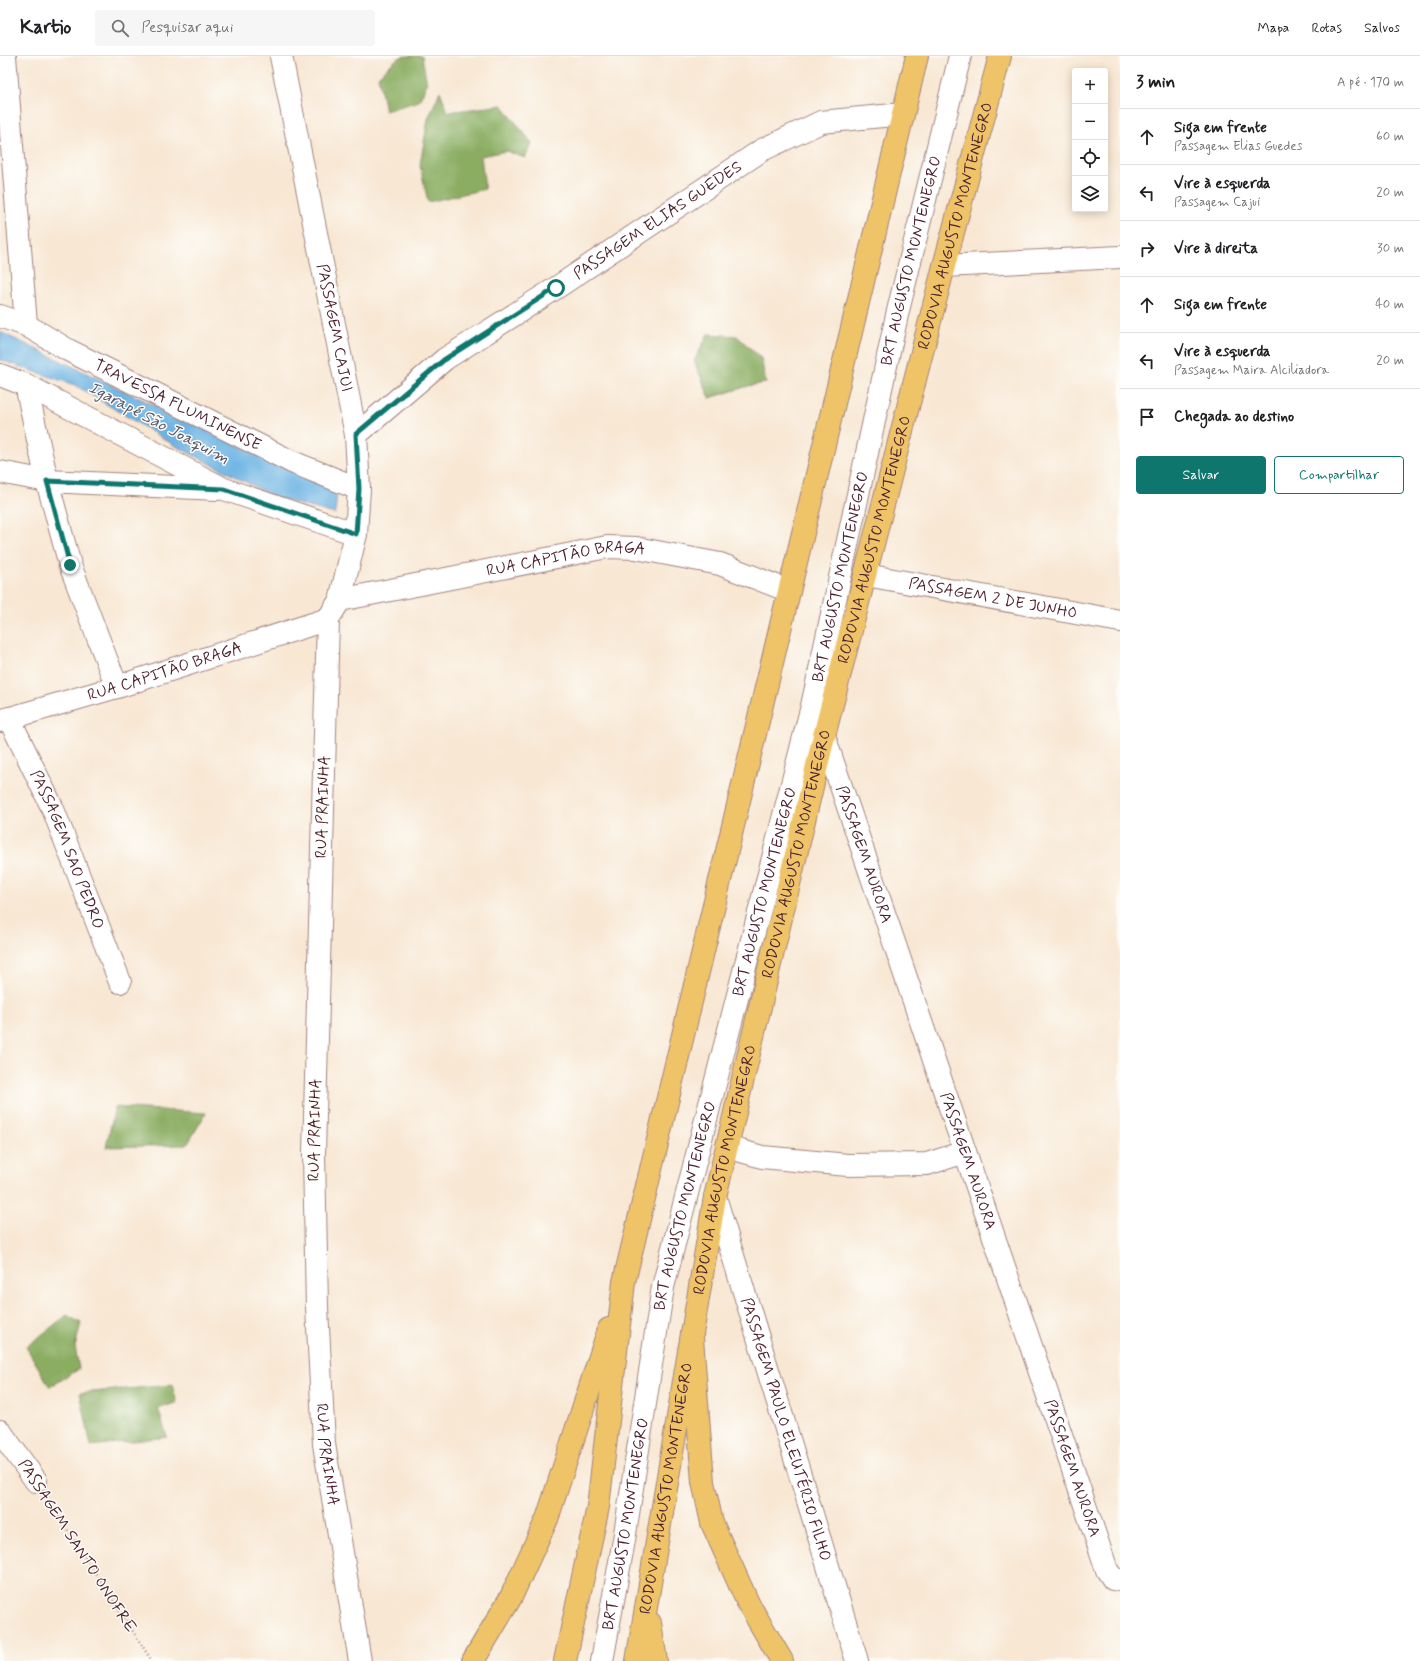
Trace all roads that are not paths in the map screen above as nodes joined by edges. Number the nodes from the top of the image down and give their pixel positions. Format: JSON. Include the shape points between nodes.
{"nodes":[{"id":1,"x":5,"y":56,"type":"edge"},
{"id":2,"x":281,"y":56,"type":"edge"},
{"id":3,"x":917,"y":56,"type":"edge"},
{"id":4,"x":960,"y":56,"type":"edge"},
{"id":5,"x":1000,"y":56,"type":"edge"},
{"id":6,"x":903,"y":114,"type":"junction"},
{"id":7,"x":1120,"y":257,"type":"edge"},
{"id":8,"x":944,"y":266,"type":"junction"},
{"id":9,"x":0,"y":316,"type":"edge"},
{"id":10,"x":26,"y":324,"type":"junction"},
{"id":11,"x":0,"y":375,"type":"edge"},
{"id":12,"x":26,"y":385,"type":"junction"},
{"id":13,"x":356,"y":434,"type":"junction"},
{"id":14,"x":0,"y":472,"type":"edge"},
{"id":15,"x":47,"y":481,"type":"junction"},
{"id":16,"x":224,"y":489,"type":"junction"},
{"id":17,"x":359,"y":489,"type":"junction"},
{"id":18,"x":356,"y":534,"type":"junction"},
{"id":19,"x":866,"y":575,"type":"junction"},
{"id":20,"x":789,"y":591,"type":"junction"},
{"id":21,"x":340,"y":600,"type":"junction"},
{"id":22,"x":328,"y":619,"type":"junction"},
{"id":23,"x":1120,"y":621,"type":"edge"},
{"id":24,"x":117,"y":687,"type":"junction"},
{"id":25,"x":4,"y":720,"type":"edge"},
{"id":26,"x":824,"y":736,"type":"junction"},
{"id":27,"x":120,"y":982,"type":"dead end"},
{"id":28,"x":727,"y":1147,"type":"junction"},
{"id":29,"x":965,"y":1152,"type":"junction"},
{"id":30,"x":715,"y":1197,"type":"junction"},
{"id":31,"x":624,"y":1282,"type":"junction"},
{"id":32,"x":692,"y":1338,"type":"junction"},
{"id":33,"x":0,"y":1431,"type":"edge"},
{"id":34,"x":36,"y":1481,"type":"road end"},
{"id":35,"x":1120,"y":1580,"type":"edge"},
{"id":36,"x":647,"y":1598,"type":"junction"},
{"id":37,"x":360,"y":1661,"type":"edge"},
{"id":38,"x":472,"y":1661,"type":"edge"},
{"id":39,"x":565,"y":1661,"type":"edge"},
{"id":40,"x":602,"y":1661,"type":"edge"},
{"id":41,"x":637,"y":1661,"type":"edge"},
{"id":42,"x":656,"y":1661,"type":"edge"},
{"id":43,"x":782,"y":1661,"type":"edge"},
{"id":44,"x":857,"y":1661,"type":"edge"}],
"edges":[{"from":1,"to":10,"type":"street"},
{"from":2,"to":13,"type":"street","name":"PASSAGEM CAJUI"},
{"from":3,"to":6,"type":"main road"},
{"from":4,"to":40,"type":"street","name":"BRT AUGUSTO MONTENEGRO","via":[[897,315],[812,706],[663,1287],[624,1540]]},
{"from":5,"to":8,"type":"main road","name":"RODOVIA AUGUSTO MONTENEGRO"},
{"from":6,"to":13,"type":"street","name":"PASSAGEM ELIAS GUEDES","via":[[821,122],[762,150],[445,359]]},
{"from":6,"to":20,"type":"main road"},
{"from":7,"to":8,"type":"street"},
{"from":8,"to":19,"type":"main road","name":"RODOVIA AUGUSTO MONTENEGRO"},
{"from":9,"to":10,"type":"street","name":"TRAVESSA FLUMINENSE"},
{"from":10,"to":17,"type":"street","name":"TRAVESSA FLUMINENSE","via":[[68,350],[278,455]]},
{"from":11,"to":12,"type":"street"},
{"from":12,"to":15,"type":"street"},
{"from":12,"to":16,"type":"street"},
{"from":13,"to":17,"type":"street","name":"PASSAGEM CAJUI"},
{"from":14,"to":15,"type":"street"},
{"from":15,"to":16,"type":"street"},
{"from":15,"to":24,"type":"street","via":[[70,565]]},
{"from":16,"to":18,"type":"street"},
{"from":17,"to":18,"type":"street","name":"PASSAGEM CAJUI"},
{"from":18,"to":21,"type":"street","name":"PASSAGEM CAJUI"},
{"from":19,"to":23,"type":"street","name":"PASSAGEM 2 DE JUNHO"},
{"from":19,"to":26,"type":"main road","name":"RODOVIA AUGUSTO MONTENEGRO"},
{"from":20,"to":21,"type":"street","name":"RUA CAPITÃO BRAGA","via":[[720,564],[636,548],[607,547]]},
{"from":20,"to":31,"type":"main road"},
{"from":21,"to":22,"type":"street"},
{"from":22,"to":24,"type":"street","name":"RUA CAPITÃO BRAGA"},
{"from":22,"to":37,"type":"street","name":"RUA PRAINHA","via":[[314,1154],[317,1307],[324,1444]]},
{"from":24,"to":25,"type":"street","name":"RUA CAPITÃO BRAGA"},
{"from":25,"to":27,"type":"street","name":"PASSAGEM SAO PEDRO","via":[[53,809]]},
{"from":26,"to":28,"type":"main road","name":"RODOVIA AUGUSTO MONTENEGRO"},
{"from":26,"to":29,"type":"street","name":"PASSAGEM AURORA"},
{"from":28,"to":29,"type":"street","via":[[762,1157],[848,1165],[928,1164]]},
{"from":28,"to":30,"type":"main road","name":"RODOVIA AUGUSTO MONTENEGRO"},
{"from":29,"to":35,"type":"street","name":"PASSAGEM AURORA","via":[[1107,1570],[1113,1579]]},
{"from":30,"to":32,"type":"main road","name":"RODOVIA AUGUSTO MONTENEGRO"},
{"from":30,"to":44,"type":"street","name":"PASSAGEM PAULO ELEUTÉRIO FILHO"},
{"from":31,"to":38,"type":"main road","via":[[547,1519],[511,1597]]},
{"from":31,"to":39,"type":"main road","via":[[598,1507]]},
{"from":32,"to":36,"type":"main road","name":"RODOVIA AUGUSTO MONTENEGRO"},
{"from":32,"to":43,"type":"main road","via":[[704,1482],[712,1523],[748,1603]]},
{"from":33,"to":34,"type":"street","name":"PASSAGEM SANTO ONOFRE"},
{"from":36,"to":41,"type":"main road","name":"RODOVIA AUGUSTO MONTENEGRO"},
{"from":36,"to":42,"type":"main road"}]}
